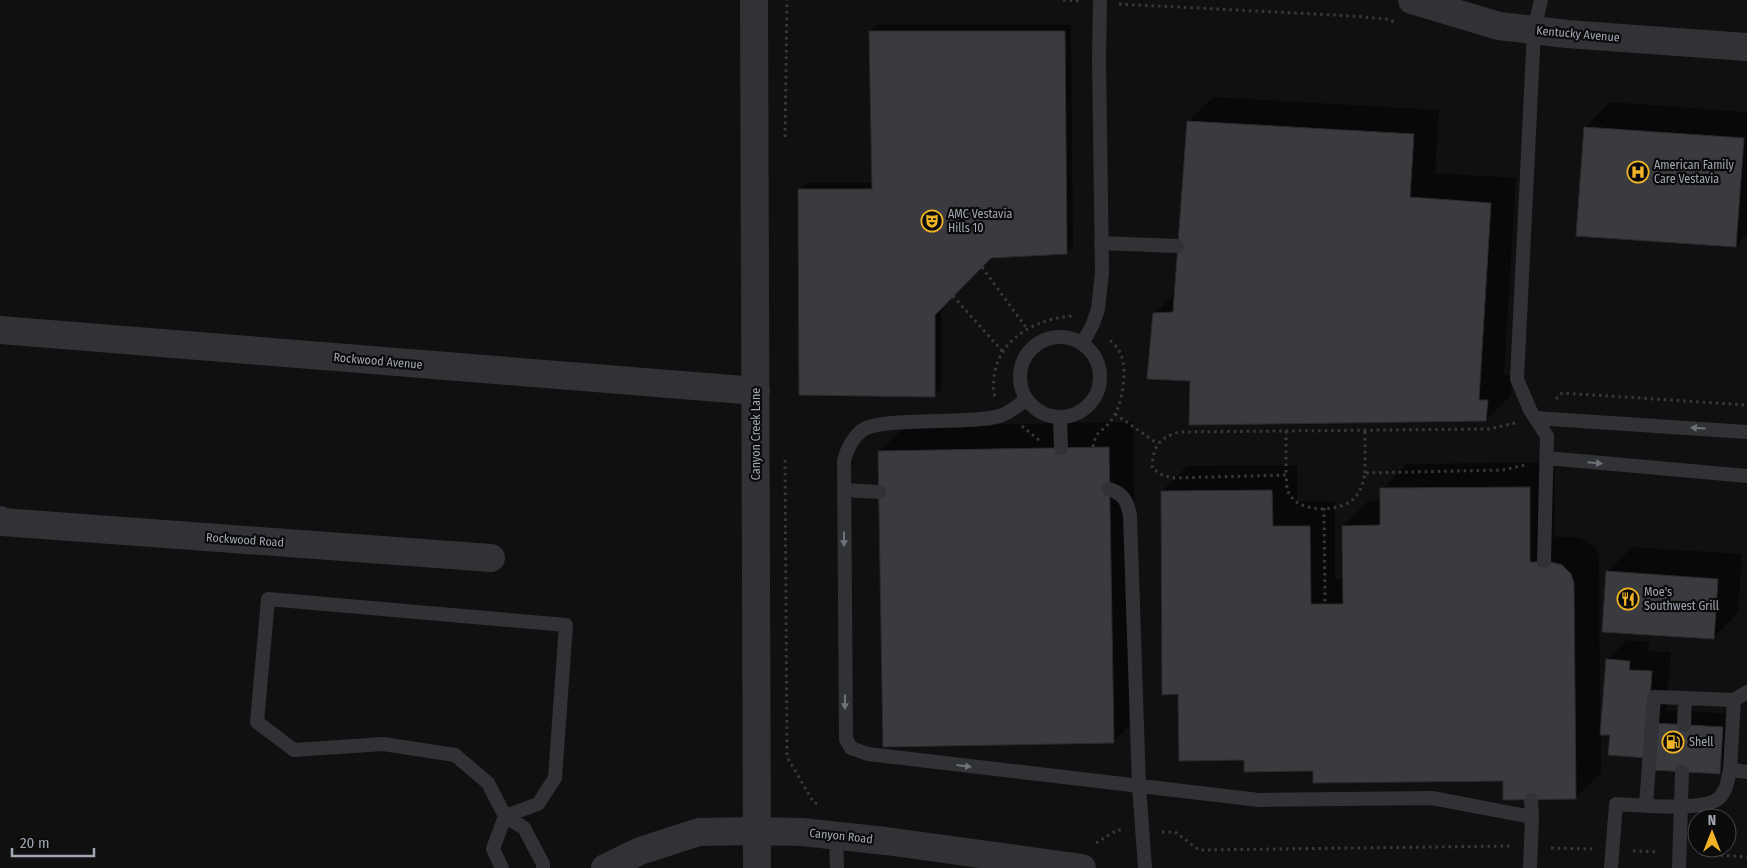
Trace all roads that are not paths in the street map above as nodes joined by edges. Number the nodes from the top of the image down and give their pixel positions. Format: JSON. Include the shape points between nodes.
{"nodes":[{"id":1,"x":754,"y":0,"type":"edge"},
{"id":2,"x":1541,"y":0,"type":"edge"},
{"id":3,"x":1100,"y":1,"type":"edge"},
{"id":4,"x":1407,"y":12,"type":"edge"},
{"id":5,"x":1534,"y":30,"type":"junction"},
{"id":6,"x":1747,"y":47,"type":"edge"},
{"id":7,"x":1101,"y":243,"type":"junction"},
{"id":8,"x":1178,"y":246,"type":"dead end"},
{"id":9,"x":0,"y":330,"type":"edge"},
{"id":10,"x":1082,"y":344,"type":"junction"},
{"id":11,"x":756,"y":391,"type":"junction"},
{"id":12,"x":1026,"y":400,"type":"junction"},
{"id":13,"x":1060,"y":417,"type":"junction"},
{"id":14,"x":1535,"y":418,"type":"junction"},
{"id":15,"x":1747,"y":432,"type":"edge"},
{"id":16,"x":1061,"y":448,"type":"dead end"},
{"id":17,"x":1547,"y":458,"type":"junction"},
{"id":18,"x":1747,"y":476,"type":"edge"},
{"id":19,"x":844,"y":490,"type":"junction"},
{"id":20,"x":1109,"y":490,"type":"dead end"},
{"id":21,"x":879,"y":492,"type":"dead end"},
{"id":22,"x":0,"y":520,"type":"edge"},
{"id":23,"x":491,"y":558,"type":"dead end"},
{"id":24,"x":1544,"y":562,"type":"dead end"},
{"id":25,"x":1747,"y":692,"type":"edge"},
{"id":26,"x":1686,"y":698,"type":"junction"},
{"id":27,"x":1734,"y":700,"type":"junction"},
{"id":28,"x":1684,"y":725,"type":"dead end"},
{"id":29,"x":1730,"y":769,"type":"junction"},
{"id":30,"x":1682,"y":772,"type":"dead end"},
{"id":31,"x":1747,"y":772,"type":"edge"},
{"id":32,"x":1139,"y":786,"type":"junction"},
{"id":33,"x":1531,"y":800,"type":"dead end"},
{"id":34,"x":1646,"y":806,"type":"junction"},
{"id":35,"x":1682,"y":806,"type":"junction"},
{"id":36,"x":504,"y":816,"type":"junction"},
{"id":37,"x":1532,"y":817,"type":"junction"},
{"id":38,"x":756,"y":831,"type":"junction"},
{"id":39,"x":836,"y":836,"type":"junction"},
{"id":40,"x":502,"y":868,"type":"edge"},
{"id":41,"x":543,"y":868,"type":"edge"},
{"id":42,"x":605,"y":868,"type":"edge"},
{"id":43,"x":757,"y":868,"type":"edge"},
{"id":44,"x":837,"y":868,"type":"edge"},
{"id":45,"x":1082,"y":868,"type":"edge"},
{"id":46,"x":1145,"y":868,"type":"edge"},
{"id":47,"x":1530,"y":868,"type":"edge"},
{"id":48,"x":1612,"y":868,"type":"edge"},
{"id":49,"x":1679,"y":868,"type":"edge"}],
"edges":[{"from":1,"to":11,"type":"street","name":"Canyon Creek Lane"},
{"from":2,"to":5,"type":"lane"},
{"from":3,"to":7,"type":"lane"},
{"from":4,"to":5,"type":"street","name":"Kentucky Avenue"},
{"from":5,"to":6,"type":"street","name":"Kentucky Avenue"},
{"from":5,"to":14,"type":"lane","via":[[1517,379]]},
{"from":7,"to":8,"type":"lane"},
{"from":7,"to":10,"type":"lane","via":[[1099,300],[1093,324]]},
{"from":9,"to":11,"type":"street","name":"Rockwood Avenue"},
{"from":10,"to":12,"type":"lane","via":[[1066,338],[1053,338],[1030,350],[1022,361],[1019,374],[1020,388]]},
{"from":10,"to":13,"type":"lane","via":[[1096,360],[1099,386],[1085,408],[1073,415]]},
{"from":11,"to":38,"type":"street","name":"Canyon Creek Lane"},
{"from":12,"to":13,"type":"lane","via":[[1041,412]]},
{"from":12,"to":19,"type":"lane","via":[[1002,416],[882,424],[862,430],[848,446],[844,460]]},
{"from":13,"to":16,"type":"lane"},
{"from":15,"to":14,"type":"lane","one_way":true},
{"from":14,"to":17,"type":"lane","via":[[1547,436]]},
{"from":17,"to":18,"type":"lane","one_way":true},
{"from":17,"to":24,"type":"lane"},
{"from":19,"to":21,"type":"lane"},
{"from":19,"to":32,"type":"lane","one_way":true,"via":[[846,739],[851,748],[868,754]]},
{"from":20,"to":32,"type":"lane","via":[[1118,492],[1127,501],[1130,515]]},
{"from":22,"to":23,"type":"street","name":"Rockwood Road"},
{"from":25,"to":27,"type":"lane"},
{"from":26,"to":27,"type":"lane"},
{"from":26,"to":28,"type":"lane"},
{"from":26,"to":34,"type":"lane","via":[[1654,697]]},
{"from":27,"to":29,"type":"lane"},
{"from":29,"to":31,"type":"lane"},
{"from":29,"to":35,"type":"lane","via":[[1721,797],[1713,803]]},
{"from":30,"to":35,"type":"lane"},
{"from":32,"to":37,"type":"lane","via":[[1259,800],[1432,798]]},
{"from":32,"to":46,"type":"lane"},
{"from":33,"to":37,"type":"lane"},
{"from":34,"to":35,"type":"lane"},
{"from":34,"to":48,"type":"lane","via":[[1616,804]]},
{"from":35,"to":49,"type":"lane"},
{"from":36,"to":36,"type":"lane","via":[[538,804],[555,778],[566,625],[268,599],[257,722],[294,750],[383,744],[455,755],[488,783]]},
{"from":36,"to":40,"type":"lane","via":[[493,849]]},
{"from":36,"to":41,"type":"lane","via":[[524,828]]},
{"from":37,"to":47,"type":"lane"},
{"from":38,"to":39,"type":"street","name":"Canyon Road"},
{"from":38,"to":42,"type":"street","name":"Canyon Road","via":[[699,832],[640,851]]},
{"from":38,"to":43,"type":"street","name":"Canyon Creek Lane"},
{"from":39,"to":44,"type":"lane"},
{"from":39,"to":45,"type":"street","name":"Canyon Road"}]}
